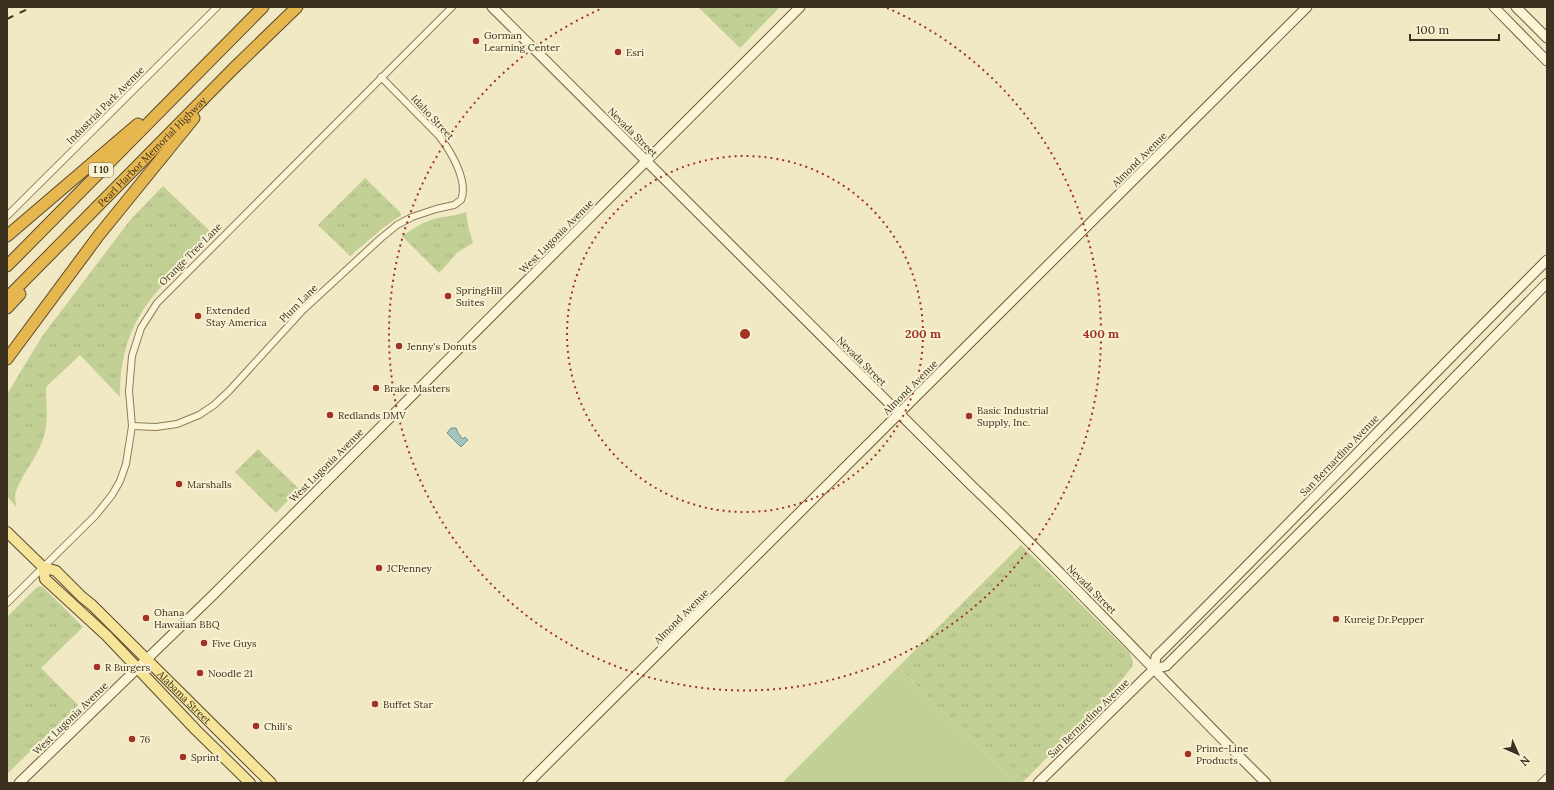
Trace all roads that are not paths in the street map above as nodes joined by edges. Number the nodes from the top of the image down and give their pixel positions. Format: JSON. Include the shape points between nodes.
{"nodes":[{"id":1,"x":217,"y":7,"type":"edge"},
{"id":2,"x":263,"y":7,"type":"edge"},
{"id":3,"x":297,"y":7,"type":"edge"},
{"id":4,"x":452,"y":7,"type":"edge"},
{"id":5,"x":492,"y":7,"type":"edge"},
{"id":6,"x":800,"y":7,"type":"edge"},
{"id":7,"x":1307,"y":7,"type":"edge"},
{"id":8,"x":1494,"y":7,"type":"edge"},
{"id":9,"x":1516,"y":7,"type":"edge"},
{"id":10,"x":1547,"y":38,"type":"edge"},
{"id":11,"x":1547,"y":61,"type":"edge"},
{"id":12,"x":233,"y":69,"type":"junction"},
{"id":13,"x":196,"y":75,"type":"junction"},
{"id":14,"x":382,"y":77,"type":"junction"},
{"id":15,"x":646,"y":161,"type":"junction"},
{"id":16,"x":461,"y":200,"type":"joint"},
{"id":17,"x":7,"y":216,"type":"edge"},
{"id":18,"x":72,"y":232,"type":"junction"},
{"id":19,"x":7,"y":236,"type":"edge"},
{"id":20,"x":1547,"y":260,"type":"edge"},
{"id":21,"x":7,"y":266,"type":"edge"},
{"id":22,"x":1547,"y":283,"type":"edge"},
{"id":23,"x":7,"y":298,"type":"edge"},
{"id":24,"x":7,"y":308,"type":"edge"},
{"id":25,"x":7,"y":359,"type":"edge"},
{"id":26,"x":899,"y":413,"type":"junction"},
{"id":27,"x":132,"y":426,"type":"junction"},
{"id":28,"x":7,"y":532,"type":"edge"},
{"id":29,"x":43,"y":567,"type":"junction"},
{"id":30,"x":7,"y":603,"type":"edge"},
{"id":31,"x":147,"y":659,"type":"junction"},
{"id":32,"x":138,"y":668,"type":"junction"},
{"id":33,"x":1154,"y":669,"type":"junction"},
{"id":34,"x":1547,"y":777,"type":"edge"},
{"id":35,"x":19,"y":783,"type":"edge"},
{"id":36,"x":250,"y":783,"type":"edge"},
{"id":37,"x":271,"y":783,"type":"edge"},
{"id":38,"x":528,"y":783,"type":"edge"},
{"id":39,"x":1038,"y":783,"type":"edge"},
{"id":40,"x":1266,"y":783,"type":"edge"},
{"id":41,"x":1541,"y":783,"type":"edge"}],
"edges":[{"from":1,"to":17,"type":"street","name":"Industrial Park Avenue"},
{"from":2,"to":13,"type":"highway","number":"I 10"},
{"from":3,"to":12,"type":"highway","name":"Pearl Harbor Memorial Highway","number":"I 10"},
{"from":4,"to":14,"type":"street","name":"Orange Tree Lane"},
{"from":5,"to":15,"type":"street","name":"Nevada Street"},
{"from":6,"to":15,"type":"street","name":"West Lugonia Avenue"},
{"from":7,"to":26,"type":"street","name":"Almond Avenue"},
{"from":8,"to":11,"type":"street"},
{"from":9,"to":10,"type":"street"},
{"from":12,"to":18,"type":"highway","name":"Pearl Harbor Memorial Highway","number":"I 10"},
{"from":12,"to":25,"type":"highway","via":[[99,235]]},
{"from":13,"to":19,"type":"highway"},
{"from":13,"to":21,"type":"highway","number":"I 10"},
{"from":14,"to":16,"type":"street","name":"Idaho Street","via":[[447,146],[458,167],[463,191]]},
{"from":14,"to":27,"type":"street","name":"Orange Tree Lane","via":[[157,303],[141,328],[132,356],[129,391]]},
{"from":15,"to":26,"type":"street","name":"Nevada Street"},
{"from":15,"to":31,"type":"street","name":"West Lugonia Avenue"},
{"from":16,"to":27,"type":"street","name":"Plum Lane","via":[[454,205],[436,208],[412,217],[380,239],[302,310],[214,405],[199,415],[177,424],[156,427]]},
{"from":18,"to":23,"type":"highway","name":"Pearl Harbor Memorial Highway","number":"I 10"},
{"from":18,"to":24,"type":"highway"},
{"from":20,"to":33,"type":"street","name":"San Bernardino Avenue","via":[[1156,656]]},
{"from":22,"to":33,"type":"street","name":"San Bernardino Avenue","via":[[1166,666]]},
{"from":26,"to":33,"type":"street","name":"Nevada Street"},
{"from":26,"to":38,"type":"street","name":"Almond Avenue"},
{"from":27,"to":29,"type":"street","name":"Orange Tree Lane","via":[[126,464],[112,494],[95,516]]},
{"from":28,"to":29,"type":"main road","name":"Alabama Street"},
{"from":29,"to":30,"type":"street","name":"Orange Tree Lane"},
{"from":29,"to":31,"type":"main road","name":"Alabama Street","via":[[56,571]]},
{"from":29,"to":32,"type":"main road","name":"Alabama Street","via":[[45,579]]},
{"from":31,"to":32,"type":"street","name":"West Lugonia Avenue"},
{"from":31,"to":37,"type":"main road","name":"Alabama Street"},
{"from":32,"to":35,"type":"street","name":"West Lugonia Avenue"},
{"from":32,"to":36,"type":"main road","name":"Alabama Street"},
{"from":33,"to":39,"type":"street","name":"San Bernardino Avenue"},
{"from":33,"to":40,"type":"street","name":"Nevada Street"},
{"from":34,"to":41,"type":"street"}]}
